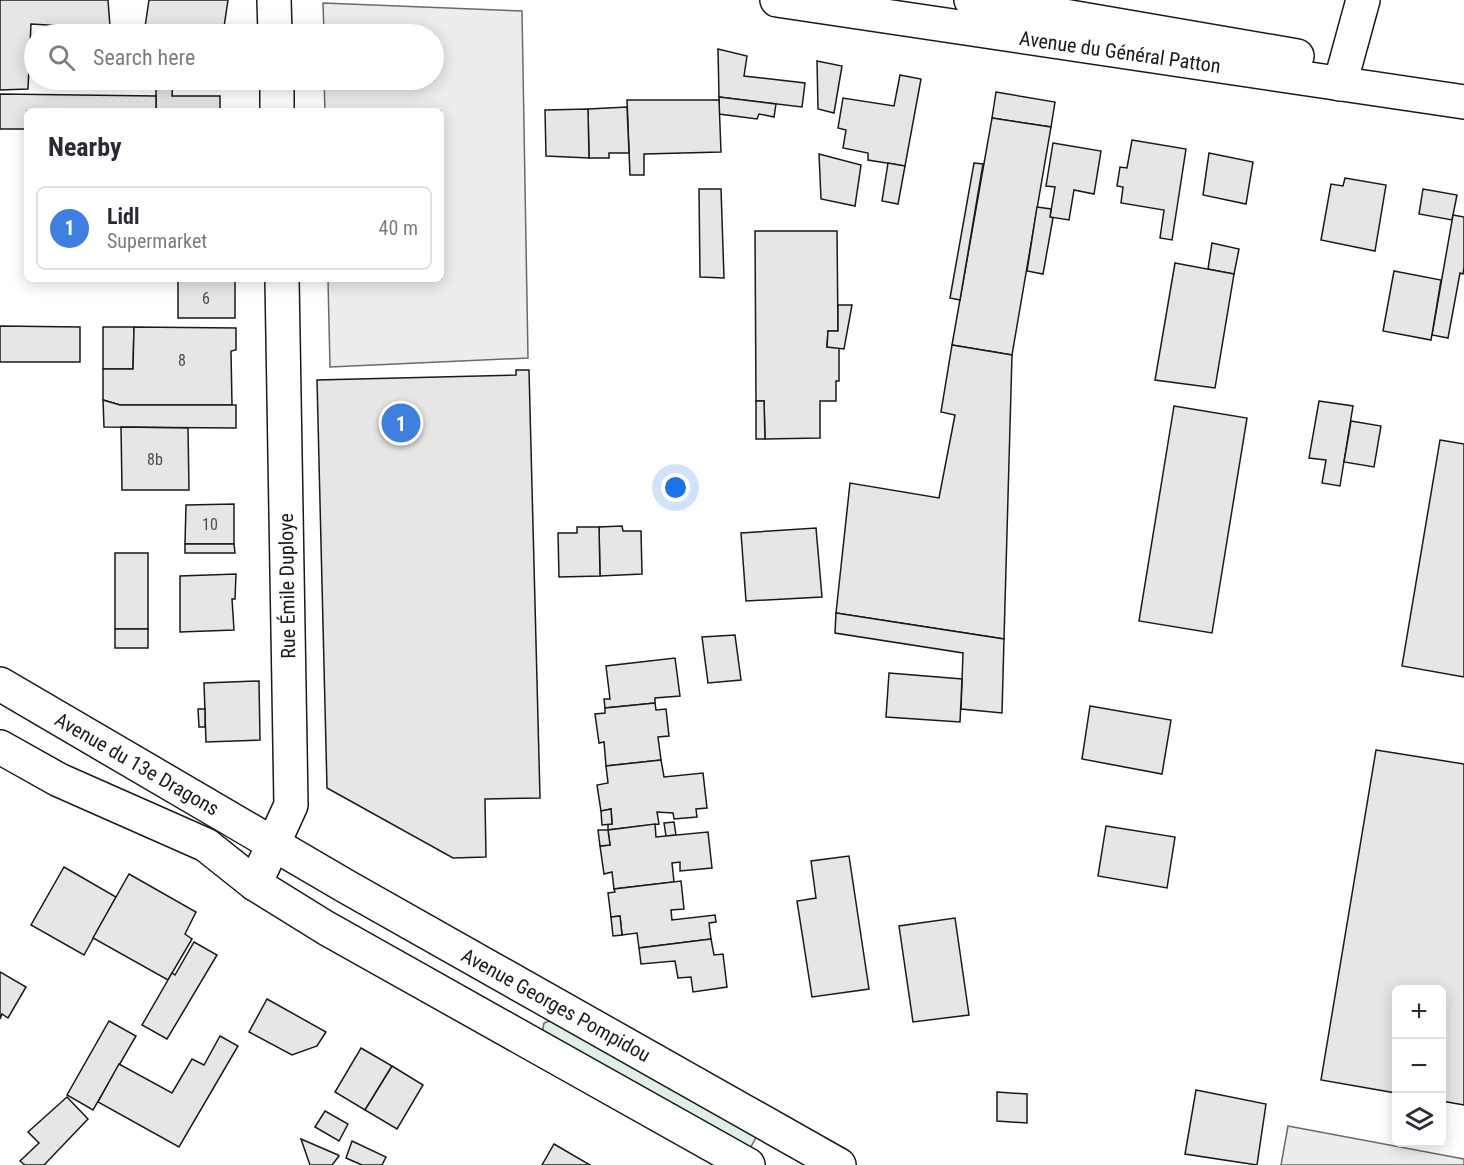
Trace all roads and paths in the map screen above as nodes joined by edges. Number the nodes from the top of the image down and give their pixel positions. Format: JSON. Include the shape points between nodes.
{"nodes":[{"id":1,"x":274,"y":0,"type":"edge"},
{"id":2,"x":777,"y":0,"type":"edge"},
{"id":3,"x":971,"y":0,"type":"edge"},
{"id":4,"x":1363,"y":0,"type":"edge"},
{"id":5,"x":275,"y":24,"type":"edge"},
{"id":6,"x":1343,"y":74,"type":"junction"},
{"id":7,"x":1464,"y":85,"type":"edge"},
{"id":8,"x":277,"y":90,"type":"edge"},
{"id":9,"x":1464,"y":102,"type":"edge"},
{"id":10,"x":277,"y":108,"type":"edge"},
{"id":11,"x":282,"y":282,"type":"edge"},
{"id":12,"x":0,"y":684,"type":"edge"},
{"id":13,"x":0,"y":747,"type":"edge"},
{"id":14,"x":274,"y":844,"type":"junction"},
{"id":15,"x":255,"y":884,"type":"junction"},
{"id":16,"x":748,"y":1165,"type":"edge"},
{"id":17,"x":839,"y":1165,"type":"edge"}],
"edges":[{"from":1,"to":5,"type":"main road"},
{"from":2,"to":6,"type":"main road","name":"Avenue du Général Patton"},
{"from":3,"to":6,"type":"main road","name":"Avenue du Général Patton"},
{"from":4,"to":6,"type":"main road"},
{"from":6,"to":7,"type":"main road","name":"Avenue du Général Patton"},
{"from":6,"to":9,"type":"main road","name":"Avenue du Général Patton"},
{"from":8,"to":10,"type":"main road"},
{"from":11,"to":14,"type":"main road","name":"Rue Émile Duploye","via":[[291,805]]},
{"from":12,"to":14,"type":"main road","name":"Avenue du 13e Dragons"},
{"from":13,"to":15,"type":"main road","name":"Avenue du 13e Dragons","via":[[59,780],[206,845]]},
{"from":14,"to":15,"type":"main road","name":"Rue Émile Duploye"},
{"from":14,"to":17,"type":"main road","name":"Avenue Georges Pompidou"},
{"from":15,"to":16,"type":"main road","via":[[326,928]]}]}
